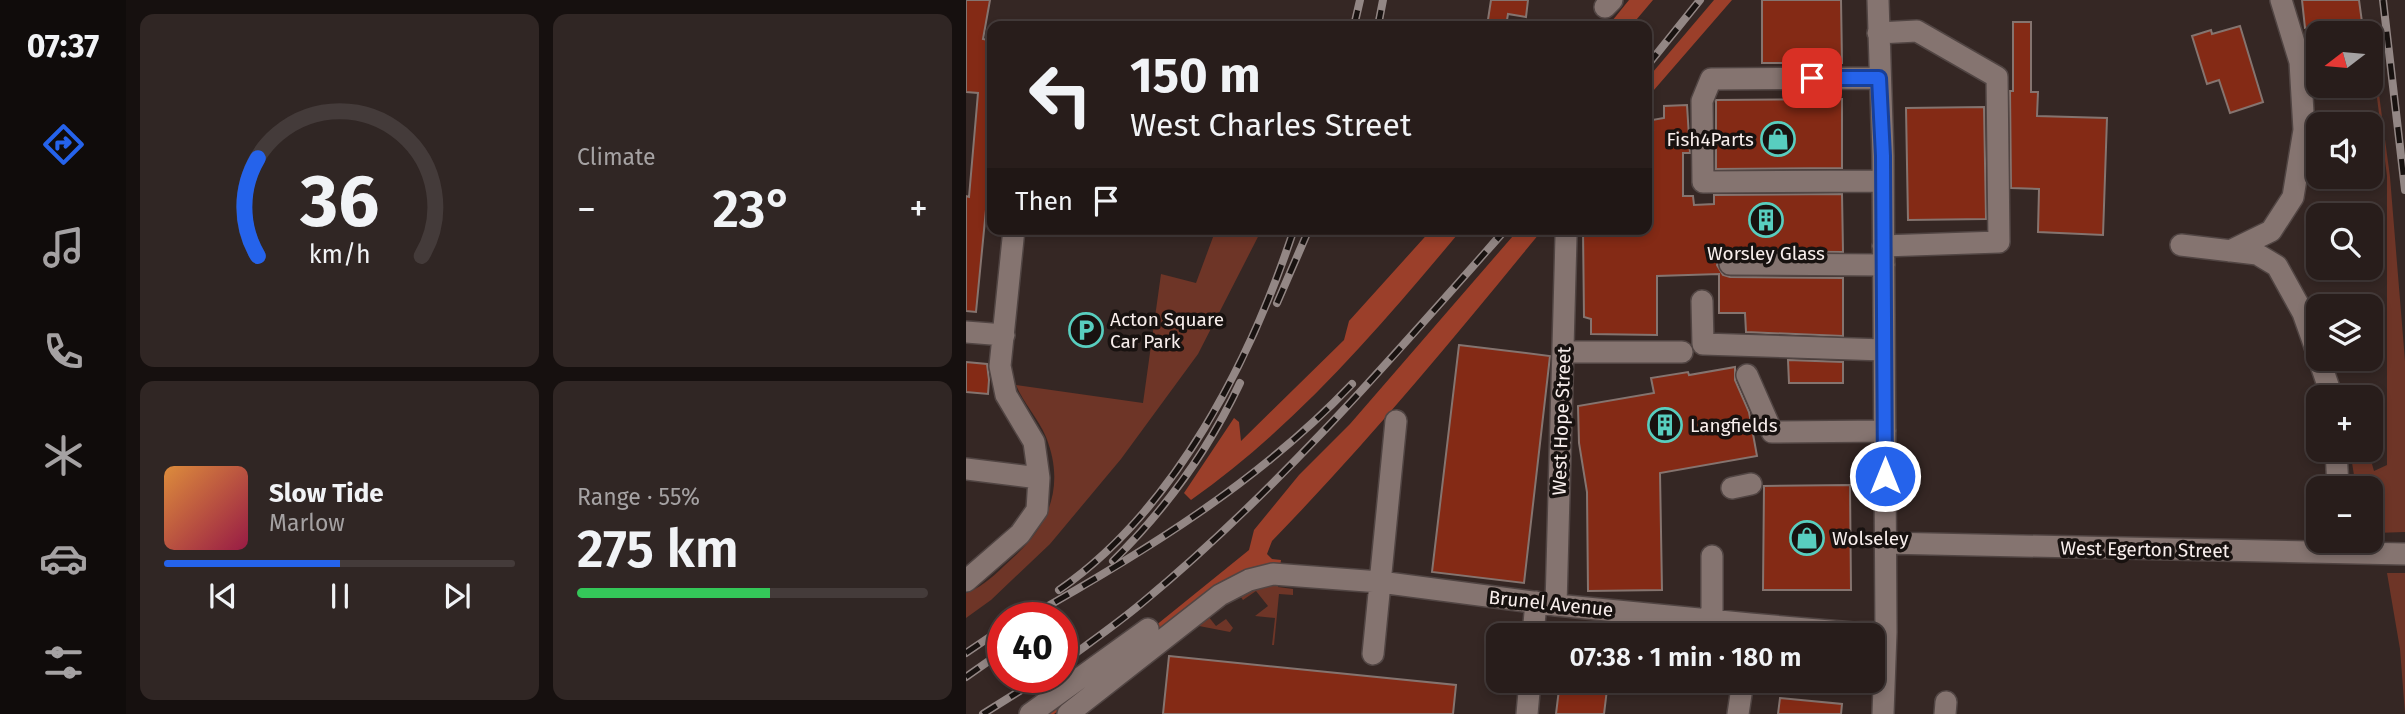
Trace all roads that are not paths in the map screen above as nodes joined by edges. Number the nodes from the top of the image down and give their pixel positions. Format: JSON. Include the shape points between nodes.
{"nodes":[{"id":1,"x":1878,"y":0,"type":"edge"},
{"id":2,"x":2281,"y":0,"type":"edge"},
{"id":3,"x":1878,"y":33,"type":"junction"},
{"id":4,"x":1879,"y":78,"type":"junction"},
{"id":5,"x":1883,"y":181,"type":"junction"},
{"id":6,"x":1013,"y":235,"type":"edge"},
{"id":7,"x":1566,"y":237,"type":"dead end"},
{"id":8,"x":2181,"y":245,"type":"dead end"},
{"id":9,"x":2230,"y":251,"type":"junction"},
{"id":10,"x":1884,"y":255,"type":"junction"},
{"id":11,"x":1730,"y":264,"type":"dead end"},
{"id":12,"x":1702,"y":301,"type":"dead end"},
{"id":13,"x":2306,"y":319,"type":"edge"},
{"id":14,"x":966,"y":332,"type":"edge"},
{"id":15,"x":1004,"y":335,"type":"junction"},
{"id":16,"x":1884,"y":350,"type":"junction"},
{"id":17,"x":1563,"y":352,"type":"junction"},
{"id":18,"x":1682,"y":352,"type":"dead end"},
{"id":19,"x":1747,"y":375,"type":"dead end"},
{"id":20,"x":1396,"y":421,"type":"dead end"},
{"id":21,"x":1885,"y":431,"type":"junction"},
{"id":22,"x":966,"y":469,"type":"edge"},
{"id":23,"x":1039,"y":478,"type":"junction"},
{"id":24,"x":1885,"y":543,"type":"junction"},
{"id":25,"x":2306,"y":547,"type":"edge"},
{"id":26,"x":1712,"y":556,"type":"dead end"},
{"id":27,"x":966,"y":581,"type":"edge"},
{"id":28,"x":1380,"y":582,"type":"junction"},
{"id":29,"x":1546,"y":603,"type":"junction"},
{"id":30,"x":1712,"y":620,"type":"junction"},
{"id":31,"x":1538,"y":623,"type":"edge"},
{"id":32,"x":1723,"y":623,"type":"edge"},
{"id":33,"x":1148,"y":629,"type":"dead end"},
{"id":34,"x":1886,"y":632,"type":"joint"},
{"id":35,"x":1373,"y":654,"type":"dead end"},
{"id":36,"x":1529,"y":693,"type":"edge"},
{"id":37,"x":1741,"y":693,"type":"edge"},
{"id":38,"x":1030,"y":714,"type":"edge"},
{"id":39,"x":1068,"y":714,"type":"edge"},
{"id":40,"x":1527,"y":714,"type":"edge"},
{"id":41,"x":1738,"y":714,"type":"edge"},
{"id":42,"x":1883,"y":714,"type":"edge"}],
"edges":[{"from":1,"to":3,"type":"street"},
{"from":2,"to":9,"type":"street","via":[[2300,62],[2304,130],[2294,197],[2272,232]]},
{"from":3,"to":4,"type":"street"},
{"from":3,"to":10,"type":"street","via":[[1917,31],[1997,77],[1999,243]]},
{"from":4,"to":5,"type":"street"},
{"from":4,"to":5,"type":"street","via":[[1711,79],[1702,101],[1703,182]]},
{"from":5,"to":10,"type":"street"},
{"from":6,"to":15,"type":"street"},
{"from":7,"to":17,"type":"street","name":"West Hope Street"},
{"from":8,"to":9,"type":"street"},
{"from":9,"to":13,"type":"street","via":[[2257,254],[2277,266]]},
{"from":10,"to":11,"type":"street"},
{"from":10,"to":16,"type":"street"},
{"from":12,"to":16,"type":"street","via":[[1703,344]]},
{"from":14,"to":15,"type":"street"},
{"from":15,"to":23,"type":"street","via":[[1000,366],[1006,396],[1034,442]]},
{"from":16,"to":21,"type":"street"},
{"from":17,"to":18,"type":"street"},
{"from":17,"to":29,"type":"street","name":"West Hope Street"},
{"from":19,"to":21,"type":"street","via":[[1772,432]]},
{"from":20,"to":28,"type":"street"},
{"from":21,"to":24,"type":"street"},
{"from":22,"to":23,"type":"street"},
{"from":23,"to":27,"type":"street","via":[[1037,510],[1020,534]]},
{"from":24,"to":25,"type":"street","name":"West Egerton Street"},
{"from":24,"to":34,"type":"street"},
{"from":26,"to":30,"type":"street"},
{"from":28,"to":29,"type":"street","name":"Brunel Avenue"},
{"from":28,"to":35,"type":"street"},
{"from":28,"to":39,"type":"street","name":"Brunel Avenue","via":[[1273,575],[1249,580],[1220,594]]},
{"from":29,"to":30,"type":"street","name":"Brunel Avenue"},
{"from":29,"to":31,"type":"street","name":"West Hope Street"},
{"from":30,"to":32,"type":"street","name":"Brunel Avenue"},
{"from":33,"to":38,"type":"street"},
{"from":34,"to":42,"type":"street"},
{"from":36,"to":40,"type":"street"},
{"from":37,"to":41,"type":"street"}]}
